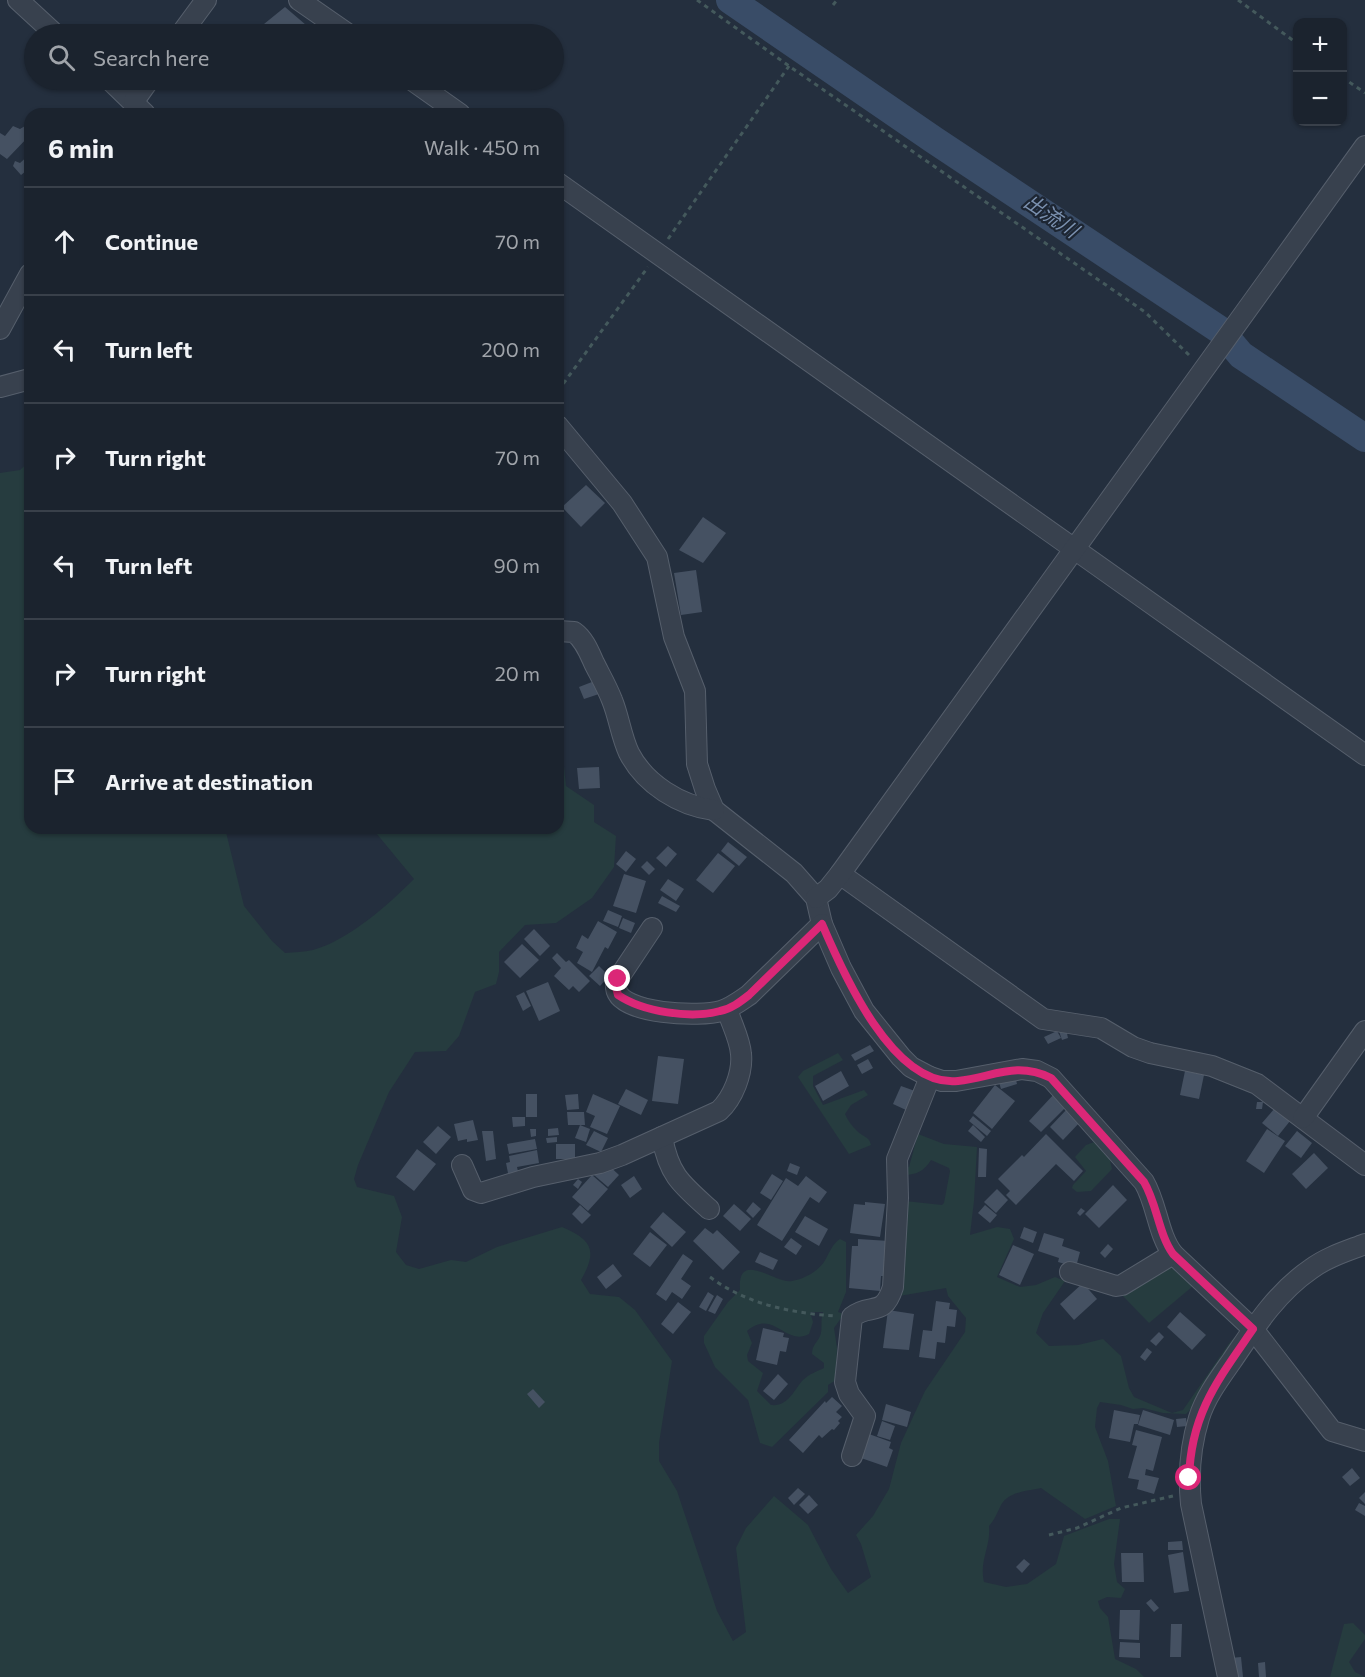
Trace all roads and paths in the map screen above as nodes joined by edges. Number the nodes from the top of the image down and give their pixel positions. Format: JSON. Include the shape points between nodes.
{"nodes":[{"id":1,"x":18,"y":0,"type":"edge"},
{"id":2,"x":206,"y":0,"type":"edge"},
{"id":3,"x":299,"y":0,"type":"edge"},
{"id":4,"x":697,"y":0,"type":"edge"},
{"id":5,"x":837,"y":0,"type":"edge"},
{"id":6,"x":1238,"y":0,"type":"edge"},
{"id":7,"x":833,"y":5,"type":"dead end"},
{"id":8,"x":44,"y":24,"type":"edge"},
{"id":9,"x":188,"y":24,"type":"edge"},
{"id":10,"x":334,"y":24,"type":"edge"},
{"id":11,"x":1293,"y":40,"type":"edge"},
{"id":12,"x":789,"y":66,"type":"junction"},
{"id":13,"x":1347,"y":80,"type":"edge"},
{"id":14,"x":120,"y":90,"type":"edge"},
{"id":15,"x":145,"y":90,"type":"edge"},
{"id":16,"x":426,"y":90,"type":"edge"},
{"id":17,"x":1365,"y":93,"type":"edge"},
{"id":18,"x":139,"y":108,"type":"edge"},
{"id":19,"x":452,"y":108,"type":"edge"},
{"id":20,"x":1365,"y":146,"type":"edge"},
{"id":21,"x":564,"y":187,"type":"edge"},
{"id":22,"x":658,"y":254,"type":"junction"},
{"id":23,"x":24,"y":285,"type":"edge"},
{"id":24,"x":0,"y":329,"type":"edge"},
{"id":25,"x":1205,"y":366,"type":"junction"},
{"id":26,"x":24,"y":381,"type":"edge"},
{"id":27,"x":564,"y":383,"type":"edge"},
{"id":28,"x":0,"y":387,"type":"edge"},
{"id":29,"x":564,"y":433,"type":"edge"},
{"id":30,"x":1076,"y":550,"type":"junction"},
{"id":31,"x":564,"y":631,"type":"edge"},
{"id":32,"x":1365,"y":755,"type":"edge"},
{"id":33,"x":714,"y":810,"type":"junction"},
{"id":34,"x":840,"y":874,"type":"junction"},
{"id":35,"x":816,"y":898,"type":"junction"},
{"id":36,"x":822,"y":924,"type":"junction"},
{"id":37,"x":652,"y":928,"type":"dead end"},
{"id":38,"x":727,"y":1009,"type":"junction"},
{"id":39,"x":1365,"y":1031,"type":"edge"},
{"id":40,"x":930,"y":1077,"type":"junction"},
{"id":41,"x":1303,"y":1118,"type":"junction"},
{"id":42,"x":662,"y":1137,"type":"junction"},
{"id":43,"x":462,"y":1165,"type":"dead end"},
{"id":44,"x":1365,"y":1165,"type":"edge"},
{"id":45,"x":709,"y":1209,"type":"dead end"},
{"id":46,"x":1365,"y":1244,"type":"edge"},
{"id":47,"x":1173,"y":1254,"type":"junction"},
{"id":48,"x":1070,"y":1272,"type":"dead end"},
{"id":49,"x":710,"y":1277,"type":"dead end"},
{"id":50,"x":852,"y":1317,"type":"junction"},
{"id":51,"x":1253,"y":1329,"type":"junction"},
{"id":52,"x":1365,"y":1441,"type":"edge"},
{"id":53,"x":852,"y":1456,"type":"dead end"},
{"id":54,"x":1190,"y":1492,"type":"junction"},
{"id":55,"x":1049,"y":1535,"type":"dead end"},
{"id":56,"x":1228,"y":1677,"type":"edge"}],
"edges":[{"from":1,"to":8,"type":"street"},
{"from":2,"to":9,"type":"street"},
{"from":3,"to":10,"type":"street"},
{"from":4,"to":12,"type":"path"},
{"from":5,"to":7,"type":"path"},
{"from":6,"to":11,"type":"path"},
{"from":12,"to":22,"type":"path"},
{"from":12,"to":25,"type":"path","via":[[1145,312]]},
{"from":13,"to":17,"type":"path"},
{"from":14,"to":18,"type":"street"},
{"from":15,"to":18,"type":"street"},
{"from":16,"to":19,"type":"street"},
{"from":20,"to":25,"type":"street"},
{"from":21,"to":22,"type":"street"},
{"from":22,"to":27,"type":"path"},
{"from":22,"to":30,"type":"street"},
{"from":23,"to":24,"type":"street"},
{"from":25,"to":30,"type":"street"},
{"from":26,"to":28,"type":"street"},
{"from":29,"to":33,"type":"street","via":[[622,503],[657,557],[674,637],[695,690],[697,764]]},
{"from":30,"to":32,"type":"street"},
{"from":30,"to":34,"type":"street"},
{"from":31,"to":33,"type":"street","via":[[574,632],[583,642],[613,700],[629,752],[640,769],[667,793]]},
{"from":33,"to":35,"type":"street","via":[[794,873]]},
{"from":34,"to":35,"type":"street"},
{"from":34,"to":41,"type":"street","via":[[1043,1019],[1101,1028],[1150,1053],[1212,1066],[1257,1084]]},
{"from":35,"to":36,"type":"street"},
{"from":36,"to":38,"type":"street","via":[[749,995]]},
{"from":36,"to":40,"type":"street","via":[[864,1011],[911,1067]]},
{"from":37,"to":38,"type":"street","via":[[618,979],[618,995],[655,1011],[704,1014]]},
{"from":38,"to":42,"type":"street","via":[[741,1053],[739,1074],[730,1097],[719,1111]]},
{"from":39,"to":41,"type":"street"},
{"from":40,"to":47,"type":"street","via":[[956,1081],[1023,1069],[1051,1078],[1144,1182]]},
{"from":40,"to":50,"type":"street","via":[[897,1160],[893,1287],[884,1305]]},
{"from":41,"to":44,"type":"street"},
{"from":42,"to":43,"type":"street","via":[[600,1163],[550,1172],[481,1193],[473,1190]]},
{"from":42,"to":45,"type":"street","via":[[673,1173]]},
{"from":46,"to":51,"type":"street","via":[[1313,1267],[1293,1282]]},
{"from":47,"to":48,"type":"street","via":[[1122,1286]]},
{"from":47,"to":51,"type":"street"},
{"from":49,"to":50,"type":"path","via":[[741,1295],[786,1311]]},
{"from":50,"to":53,"type":"street","via":[[845,1382],[865,1416]]},
{"from":51,"to":52,"type":"street","via":[[1332,1431]]},
{"from":51,"to":54,"type":"street","via":[[1199,1416],[1189,1457]]},
{"from":54,"to":55,"type":"path","via":[[1121,1508],[1077,1528]]},
{"from":54,"to":56,"type":"street"}]}
